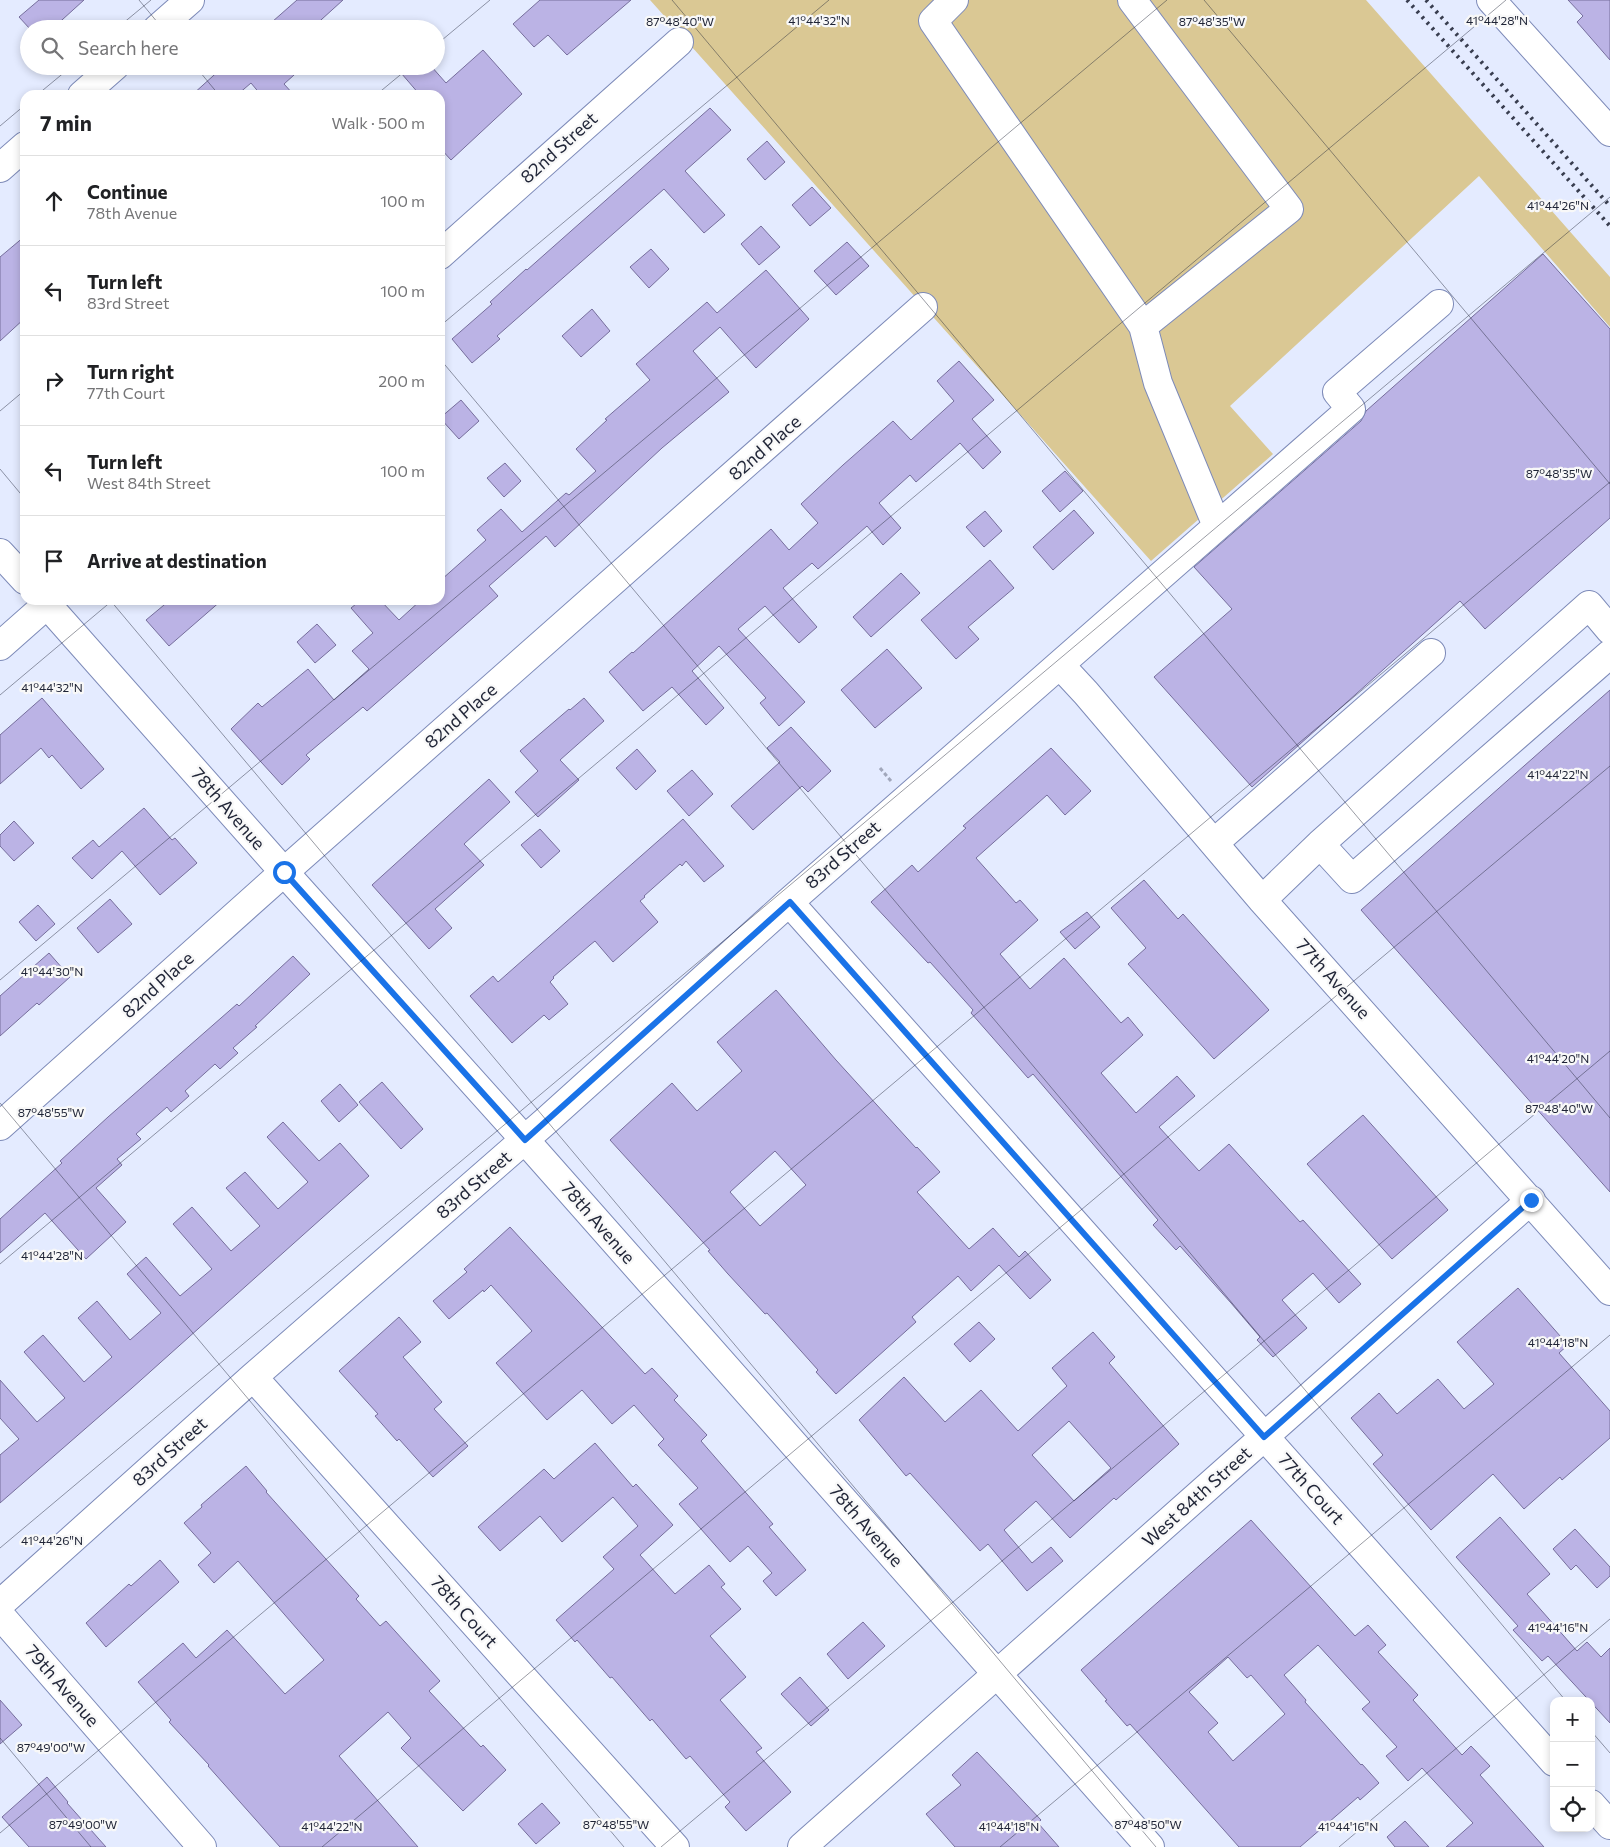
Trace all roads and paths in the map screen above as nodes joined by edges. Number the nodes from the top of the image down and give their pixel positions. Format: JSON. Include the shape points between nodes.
{"nodes":[{"id":1,"x":190,"y":0,"type":"edge"},
{"id":2,"x":954,"y":0,"type":"edge"},
{"id":3,"x":1132,"y":0,"type":"edge"},
{"id":4,"x":1491,"y":0,"type":"edge"},
{"id":5,"x":167,"y":20,"type":"edge"},
{"id":6,"x":678,"y":42,"type":"dead end"},
{"id":7,"x":105,"y":75,"type":"edge"},
{"id":8,"x":88,"y":90,"type":"edge"},
{"id":9,"x":1610,"y":132,"type":"edge"},
{"id":10,"x":20,"y":150,"type":"edge"},
{"id":11,"x":0,"y":168,"type":"edge"},
{"id":12,"x":445,"y":250,"type":"edge"},
{"id":13,"x":1439,"y":304,"type":"dead end"},
{"id":14,"x":924,"y":307,"type":"dead end"},
{"id":15,"x":1143,"y":326,"type":"junction"},
{"id":16,"x":1217,"y":526,"type":"junction"},
{"id":17,"x":0,"y":553,"type":"edge"},
{"id":18,"x":20,"y":575,"type":"edge"},
{"id":19,"x":44,"y":605,"type":"edge"},
{"id":20,"x":51,"y":605,"type":"edge"},
{"id":21,"x":1610,"y":630,"type":"edge"},
{"id":22,"x":0,"y":646,"type":"edge"},
{"id":23,"x":1431,"y":653,"type":"dead end"},
{"id":24,"x":1610,"y":654,"type":"edge"},
{"id":25,"x":1060,"y":665,"type":"junction"},
{"id":26,"x":1214,"y":842,"type":"junction"},
{"id":27,"x":1320,"y":844,"type":"junction"},
{"id":28,"x":284,"y":872,"type":"junction"},
{"id":29,"x":1262,"y":900,"type":"junction"},
{"id":30,"x":790,"y":902,"type":"junction"},
{"id":31,"x":0,"y":1126,"type":"edge"},
{"id":32,"x":525,"y":1140,"type":"junction"},
{"id":33,"x":1531,"y":1200,"type":"junction"},
{"id":34,"x":1610,"y":1291,"type":"edge"},
{"id":35,"x":253,"y":1377,"type":"junction"},
{"id":36,"x":1264,"y":1437,"type":"junction"},
{"id":37,"x":0,"y":1604,"type":"edge"},
{"id":38,"x":0,"y":1615,"type":"edge"},
{"id":39,"x":997,"y":1675,"type":"junction"},
{"id":40,"x":1550,"y":1758,"type":"edge"},
{"id":41,"x":1595,"y":1808,"type":"edge"},
{"id":42,"x":1610,"y":1825,"type":"edge"},
{"id":43,"x":202,"y":1847,"type":"edge"},
{"id":44,"x":675,"y":1847,"type":"edge"},
{"id":45,"x":802,"y":1847,"type":"edge"},
{"id":46,"x":1150,"y":1847,"type":"edge"}],
"edges":[{"from":1,"to":5,"type":"street"},
{"from":2,"to":15,"type":"street","via":[[933,21]]},
{"from":3,"to":15,"type":"street","via":[[1289,209]]},
{"from":4,"to":9,"type":"street"},
{"from":6,"to":12,"type":"street","name":"82nd Street"},
{"from":7,"to":8,"type":"street"},
{"from":10,"to":11,"type":"street"},
{"from":13,"to":16,"type":"street","name":"83rd Street","via":[[1337,392],[1351,409]]},
{"from":14,"to":28,"type":"street","name":"82nd Place"},
{"from":15,"to":16,"type":"street","via":[[1158,383]]},
{"from":16,"to":25,"type":"street","name":"83rd Street"},
{"from":17,"to":18,"type":"street"},
{"from":19,"to":22,"type":"street"},
{"from":20,"to":28,"type":"street","name":"78th Avenue"},
{"from":21,"to":27,"type":"street","via":[[1589,605]]},
{"from":23,"to":26,"type":"street"},
{"from":24,"to":27,"type":"street","via":[[1352,879]]},
{"from":25,"to":26,"type":"street","name":"77th Avenue"},
{"from":25,"to":30,"type":"street","name":"83rd Street"},
{"from":26,"to":29,"type":"street","name":"77th Avenue"},
{"from":27,"to":29,"type":"street"},
{"from":28,"to":31,"type":"street","name":"82nd Place"},
{"from":28,"to":32,"type":"street","name":"78th Avenue"},
{"from":29,"to":33,"type":"street","name":"77th Avenue"},
{"from":30,"to":32,"type":"street","name":"83rd Street"},
{"from":30,"to":36,"type":"street","name":"77th Court"},
{"from":32,"to":35,"type":"street","name":"83rd Street"},
{"from":32,"to":39,"type":"street","name":"78th Avenue"},
{"from":33,"to":34,"type":"street","name":"77th Avenue"},
{"from":33,"to":36,"type":"street","name":"West 84th Street"},
{"from":35,"to":37,"type":"street","name":"83rd Street"},
{"from":35,"to":44,"type":"street","name":"78th Court"},
{"from":36,"to":39,"type":"street","name":"West 84th Street"},
{"from":36,"to":40,"type":"street","name":"77th Court"},
{"from":38,"to":43,"type":"street","name":"79th Avenue"},
{"from":39,"to":45,"type":"street","name":"West 84th Street"},
{"from":39,"to":46,"type":"street","name":"78th Avenue"},
{"from":41,"to":42,"type":"street"}]}
